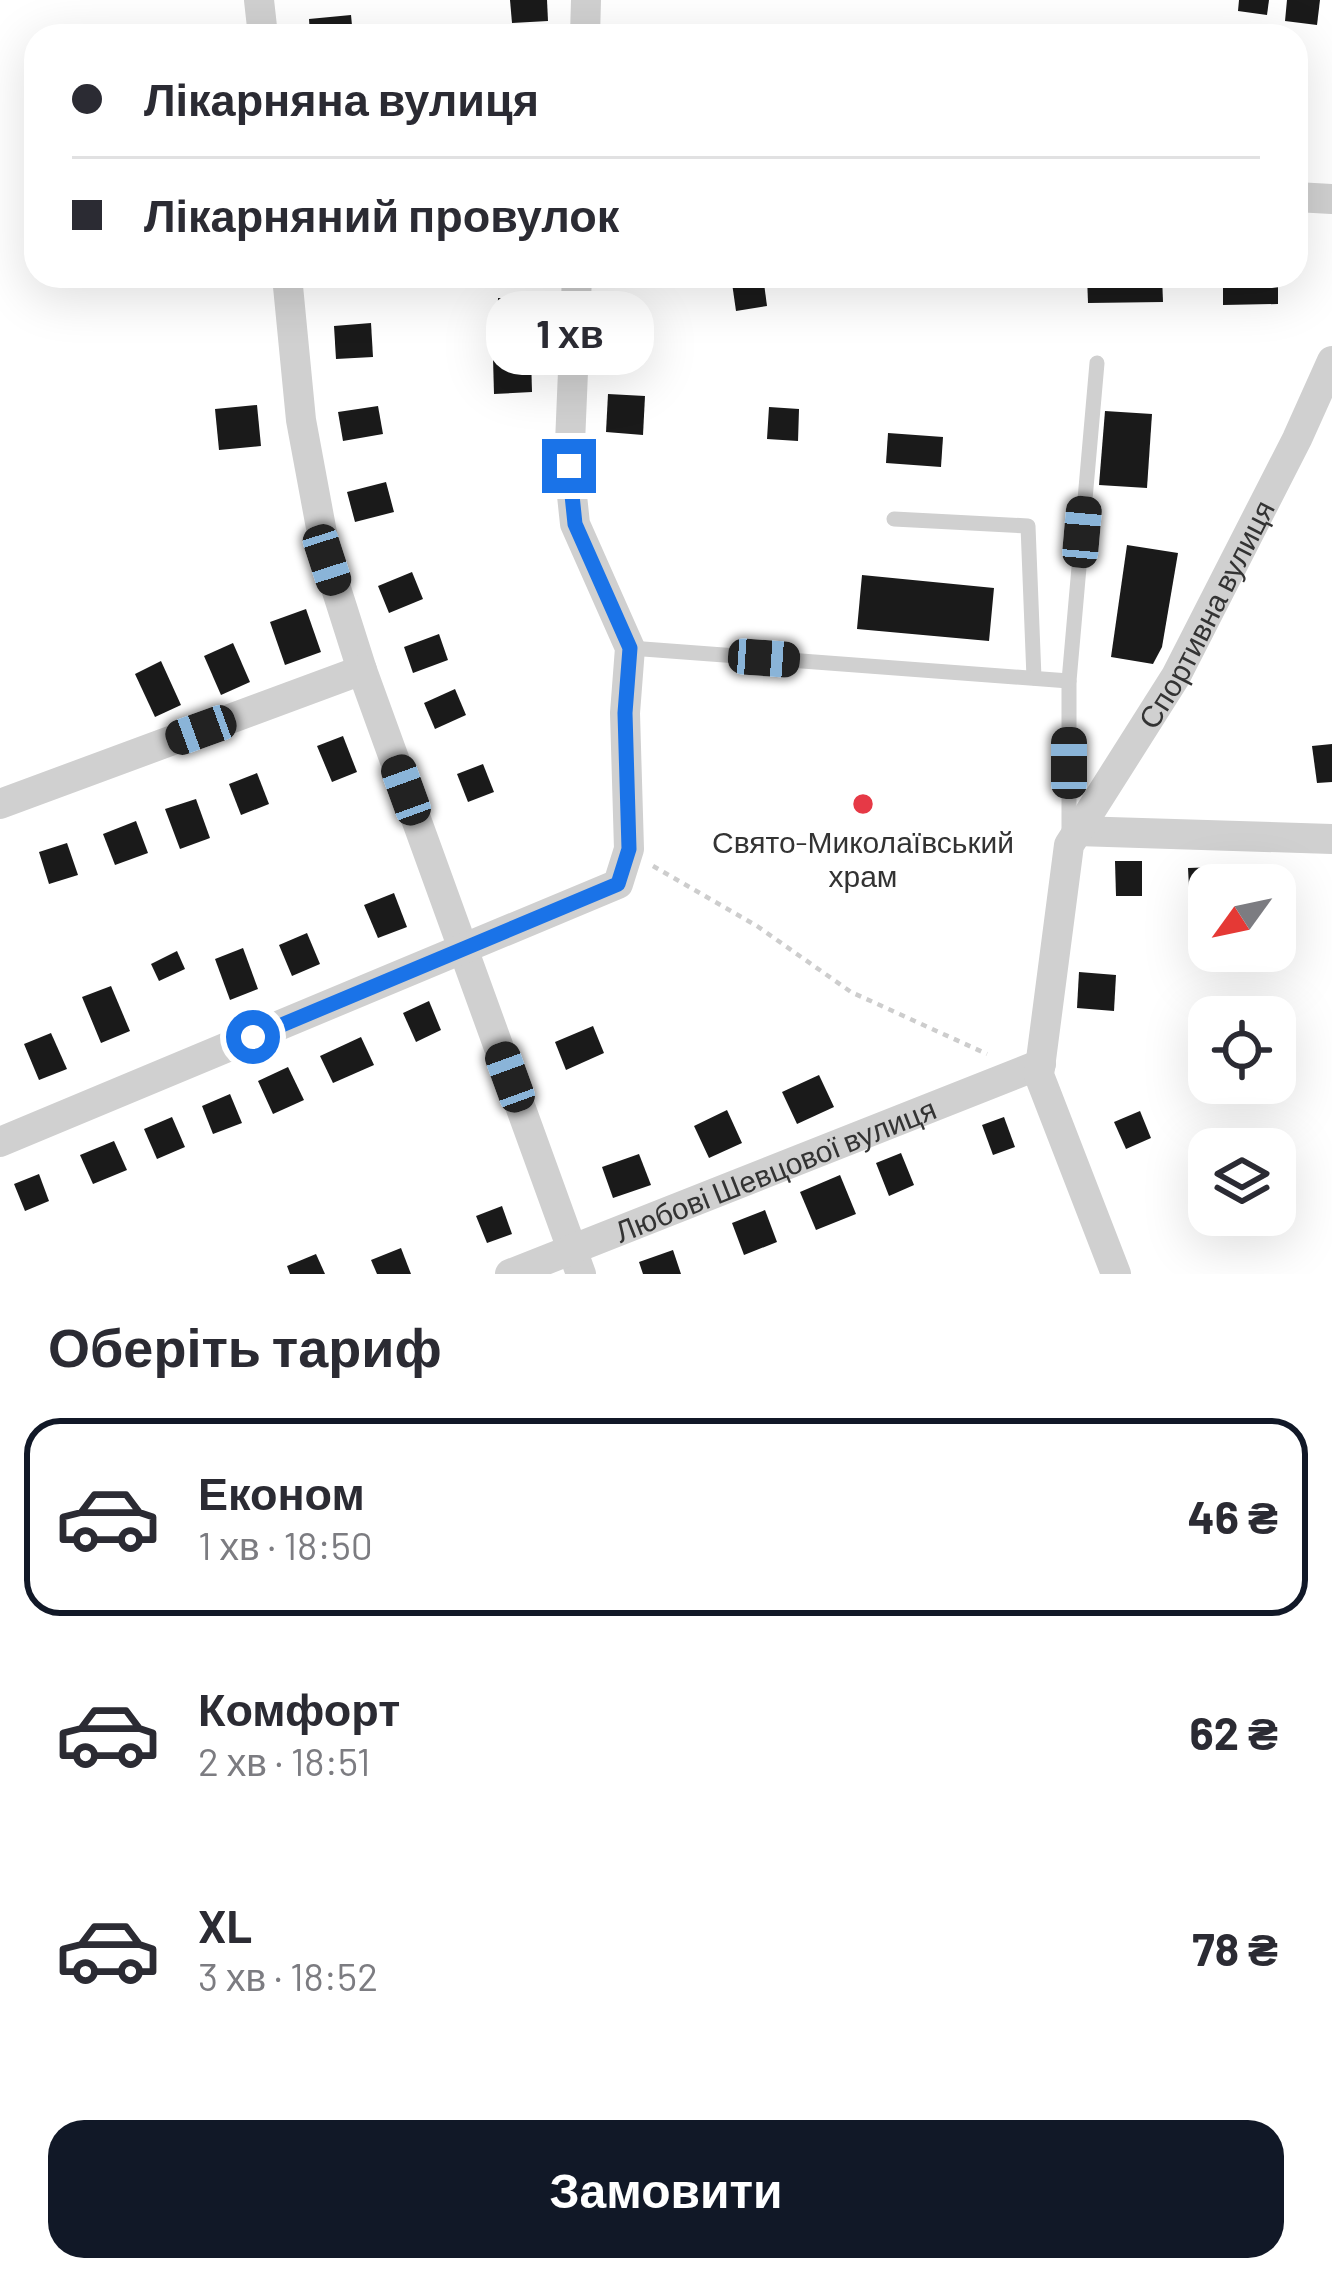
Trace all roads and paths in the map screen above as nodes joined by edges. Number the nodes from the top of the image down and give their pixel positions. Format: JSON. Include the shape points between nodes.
{"nodes":[{"id":1,"x":288,"y":288,"type":"edge"},
{"id":2,"x":577,"y":288,"type":"edge"},
{"id":3,"x":1332,"y":361,"type":"edge"},
{"id":4,"x":1096,"y":363,"type":"dead end"},
{"id":5,"x":894,"y":518,"type":"dead end"},
{"id":6,"x":630,"y":648,"type":"junction"},
{"id":7,"x":362,"y":670,"type":"junction"},
{"id":8,"x":1034,"y":678,"type":"junction"},
{"id":9,"x":1069,"y":681,"type":"junction"},
{"id":10,"x":0,"y":804,"type":"edge"},
{"id":11,"x":1073,"y":838,"type":"junction"},
{"id":12,"x":1332,"y":839,"type":"edge"},
{"id":13,"x":629,"y":849,"type":"junction"},
{"id":14,"x":464,"y":949,"type":"junction"},
{"id":15,"x":1031,"y":1068,"type":"junction"},
{"id":16,"x":0,"y":1142,"type":"edge"},
{"id":17,"x":576,"y":1261,"type":"edge"},
{"id":18,"x":510,"y":1274,"type":"edge"},
{"id":19,"x":1116,"y":1274,"type":"edge"}],
"edges":[{"from":1,"to":7,"type":"street","via":[[327,560]]},
{"from":2,"to":6,"type":"street","via":[[569,466],[575,524]]},
{"from":3,"to":11,"type":"street","name":"Спортивна вулиця","via":[[1177,676]]},
{"from":4,"to":9,"type":"lane"},
{"from":5,"to":8,"type":"lane","via":[[1028,526]]},
{"from":6,"to":8,"type":"lane"},
{"from":6,"to":13,"type":"street"},
{"from":7,"to":10,"type":"street"},
{"from":7,"to":14,"type":"street"},
{"from":8,"to":9,"type":"lane"},
{"from":9,"to":11,"type":"lane"},
{"from":11,"to":12,"type":"street"},
{"from":11,"to":15,"type":"street","name":"Спортивна вулиця"},
{"from":13,"to":14,"type":"street","via":[[618,884]]},
{"from":13,"to":15,"type":"path","via":[[851,992]]},
{"from":14,"to":16,"type":"street"},
{"from":14,"to":17,"type":"street"},
{"from":15,"to":17,"type":"street","name":"Любові Шевцової вулиця"},
{"from":15,"to":19,"type":"street","name":"Спортивна вулиця"},
{"from":17,"to":18,"type":"street","name":"Любові Шевцової вулиця"}]}
